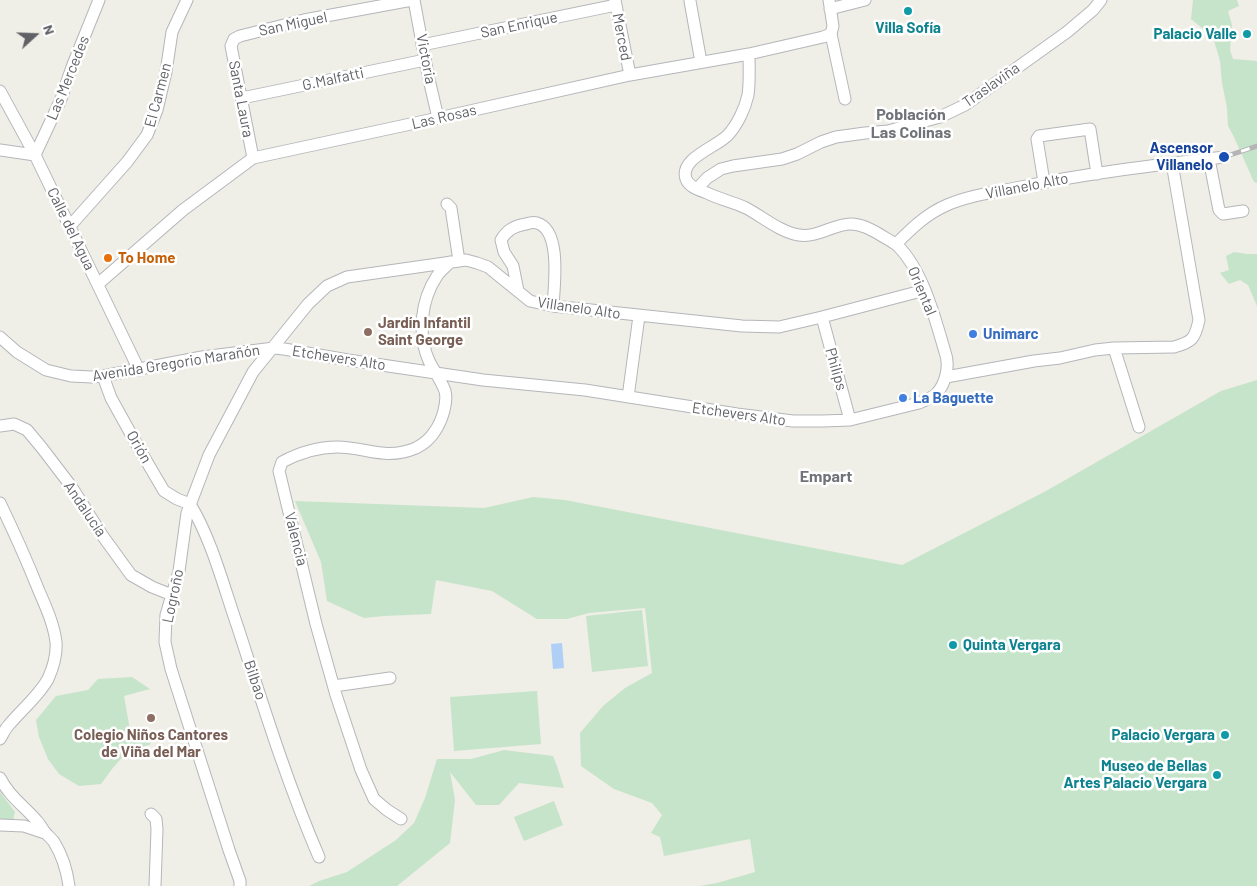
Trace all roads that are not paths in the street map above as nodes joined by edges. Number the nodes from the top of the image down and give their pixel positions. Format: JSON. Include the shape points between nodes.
{"nodes":[{"id":1,"x":99,"y":0,"type":"edge"},
{"id":2,"x":188,"y":0,"type":"edge"},
{"id":3,"x":413,"y":0,"type":"edge"},
{"id":4,"x":865,"y":0,"type":"edge"},
{"id":5,"x":1101,"y":0,"type":"edge"},
{"id":6,"x":690,"y":1,"type":"edge"},
{"id":7,"x":616,"y":2,"type":"edge"},
{"id":8,"x":830,"y":4,"type":"edge"},
{"id":9,"x":831,"y":34,"type":"junction"},
{"id":10,"x":234,"y":39,"type":"joint"},
{"id":11,"x":422,"y":45,"type":"junction"},
{"id":12,"x":749,"y":54,"type":"junction"},
{"id":13,"x":425,"y":60,"type":"junction"},
{"id":14,"x":701,"y":62,"type":"junction"},
{"id":15,"x":630,"y":75,"type":"junction"},
{"id":16,"x":0,"y":91,"type":"edge"},
{"id":17,"x":242,"y":98,"type":"junction"},
{"id":18,"x":845,"y":100,"type":"dead end"},
{"id":19,"x":438,"y":118,"type":"junction"},
{"id":20,"x":0,"y":150,"type":"edge"},
{"id":21,"x":35,"y":155,"type":"junction"},
{"id":22,"x":253,"y":158,"type":"junction"},
{"id":23,"x":1224,"y":158,"type":"dead end"},
{"id":24,"x":1209,"y":159,"type":"junction"},
{"id":25,"x":1172,"y":163,"type":"junction"},
{"id":26,"x":1097,"y":174,"type":"junction"},
{"id":27,"x":1044,"y":182,"type":"junction"},
{"id":28,"x":697,"y":189,"type":"junction"},
{"id":29,"x":447,"y":204,"type":"dead end"},
{"id":30,"x":1243,"y":211,"type":"dead end"},
{"id":31,"x":70,"y":226,"type":"junction"},
{"id":32,"x":896,"y":244,"type":"junction"},
{"id":33,"x":454,"y":262,"type":"junction"},
{"id":34,"x":98,"y":284,"type":"junction"},
{"id":35,"x":925,"y":290,"type":"junction"},
{"id":36,"x":518,"y":291,"type":"junction"},
{"id":37,"x":553,"y":306,"type":"junction"},
{"id":38,"x":640,"y":316,"type":"junction"},
{"id":39,"x":822,"y":317,"type":"junction"},
{"id":40,"x":0,"y":338,"type":"edge"},
{"id":41,"x":274,"y":348,"type":"junction"},
{"id":42,"x":1114,"y":348,"type":"junction"},
{"id":43,"x":139,"y":370,"type":"junction"},
{"id":44,"x":436,"y":373,"type":"junction"},
{"id":45,"x":103,"y":376,"type":"junction"},
{"id":46,"x":946,"y":377,"type":"junction"},
{"id":47,"x":628,"y":397,"type":"junction"},
{"id":48,"x":850,"y":420,"type":"junction"},
{"id":49,"x":0,"y":426,"type":"edge"},
{"id":50,"x":1139,"y":427,"type":"dead end"},
{"id":51,"x":0,"y":503,"type":"edge"},
{"id":52,"x":190,"y":504,"type":"junction"},
{"id":53,"x":172,"y":595,"type":"junction"},
{"id":54,"x":390,"y":678,"type":"dead end"},
{"id":55,"x":334,"y":686,"type":"junction"},
{"id":56,"x":0,"y":739,"type":"edge"},
{"id":57,"x":0,"y":778,"type":"edge"},
{"id":58,"x":19,"y":803,"type":"junction"},
{"id":59,"x":151,"y":814,"type":"dead end"},
{"id":60,"x":401,"y":820,"type":"dead end"},
{"id":61,"x":0,"y":825,"type":"edge"},
{"id":62,"x":16,"y":826,"type":"junction"},
{"id":63,"x":45,"y":833,"type":"junction"},
{"id":64,"x":319,"y":857,"type":"dead end"},
{"id":65,"x":70,"y":886,"type":"edge"},
{"id":66,"x":155,"y":886,"type":"edge"},
{"id":67,"x":240,"y":886,"type":"edge"}],
"edges":[{"from":1,"to":21,"type":"street","name":"Las Mercedes","via":[[61,99]]},
{"from":2,"to":31,"type":"street","name":"El Carmen","via":[[172,32],[157,110],[147,135]]},
{"from":3,"to":10,"type":"street","name":"San Miguel","via":[[304,20]]},
{"from":3,"to":11,"type":"street","name":"Victoria"},
{"from":4,"to":8,"type":"street"},
{"from":5,"to":28,"type":"street","name":"Traslaviña","via":[[1066,32],[965,105],[940,117],[888,131],[865,132],[821,142],[782,159],[722,168]]},
{"from":6,"to":14,"type":"street"},
{"from":7,"to":11,"type":"street","name":"San Enrique"},
{"from":7,"to":15,"type":"street","name":"Merced"},
{"from":8,"to":9,"type":"street"},
{"from":9,"to":12,"type":"street","name":"Las Rosas"},
{"from":9,"to":18,"type":"street"},
{"from":10,"to":17,"type":"street","name":"Santa Laura","via":[[231,46]]},
{"from":11,"to":13,"type":"street","name":"Victoria"},
{"from":12,"to":14,"type":"street","name":"Las Rosas"},
{"from":12,"to":28,"type":"street","via":[[748,95],[736,125],[727,137],[696,157],[687,167],[686,178]]},
{"from":13,"to":17,"type":"street","name":"G.Malfatti"},
{"from":13,"to":19,"type":"street","name":"Victoria"},
{"from":14,"to":15,"type":"street","name":"Las Rosas"},
{"from":15,"to":19,"type":"street","name":"Las Rosas"},
{"from":16,"to":21,"type":"street","name":"Calle del Agua"},
{"from":17,"to":22,"type":"street","name":"Santa Laura"},
{"from":19,"to":22,"type":"street","name":"Las Rosas"},
{"from":20,"to":21,"type":"street"},
{"from":21,"to":31,"type":"street","name":"Calle del Agua"},
{"from":22,"to":34,"type":"street","name":"Las Rosas","via":[[183,210]]},
{"from":23,"to":24,"type":"street","name":"Villanelo Alto"},
{"from":24,"to":25,"type":"street","name":"Villanelo Alto"},
{"from":24,"to":30,"type":"street","via":[[1220,210],[1223,214]]},
{"from":25,"to":26,"type":"street","name":"Villanelo Alto"},
{"from":25,"to":42,"type":"street","via":[[1199,320],[1197,330],[1192,340],[1174,346]]},
{"from":26,"to":27,"type":"street","name":"Villanelo Alto"},
{"from":26,"to":27,"type":"street","via":[[1090,129],[1039,136]]},
{"from":27,"to":32,"type":"street","name":"Villanelo Alto","via":[[947,205],[925,216]]},
{"from":28,"to":32,"type":"street","name":"Oriental","via":[[743,207],[788,232],[812,235],[849,224],[859,225]]},
{"from":29,"to":33,"type":"street","via":[[451,208]]},
{"from":31,"to":34,"type":"street","name":"Calle del Agua"},
{"from":32,"to":35,"type":"street","name":"Oriental","via":[[917,272]]},
{"from":33,"to":36,"type":"street","name":"Villanelo Alto","via":[[466,260],[488,267]]},
{"from":33,"to":41,"type":"street","name":"Villanelo Alto","via":[[346,277],[327,286],[308,304]]},
{"from":33,"to":44,"type":"street","via":[[437,276],[424,308],[422,329],[425,346]]},
{"from":34,"to":43,"type":"street","name":"Calle del Agua"},
{"from":35,"to":39,"type":"street","name":"Villanelo Alto"},
{"from":35,"to":46,"type":"street","name":"Oriental","via":[[946,355]]},
{"from":36,"to":37,"type":"street","name":"Villanelo Alto","via":[[530,301]]},
{"from":36,"to":37,"type":"street","via":[[513,266],[501,240],[513,228],[536,223],[545,228],[551,238],[556,266]]},
{"from":37,"to":38,"type":"street","name":"Villanelo Alto"},
{"from":38,"to":39,"type":"street","name":"Villanelo Alto","via":[[779,327]]},
{"from":38,"to":47,"type":"street"},
{"from":39,"to":48,"type":"street","name":"Philips"},
{"from":40,"to":45,"type":"street","name":"Avenida Gregorio Marañón","via":[[46,370],[71,376]]},
{"from":41,"to":43,"type":"street","name":"Avenida Gregorio Marañón","via":[[202,357]]},
{"from":41,"to":44,"type":"street","name":"Etchevers Alto"},
{"from":41,"to":52,"type":"street","name":"Logroño","via":[[253,372],[240,395],[209,455]]},
{"from":42,"to":46,"type":"street"},
{"from":42,"to":50,"type":"street"},
{"from":43,"to":45,"type":"street","name":"Avenida Gregorio Marañón"},
{"from":44,"to":47,"type":"street","name":"Etchevers Alto"},
{"from":44,"to":55,"type":"street","name":"Valencia","via":[[446,393],[444,415],[424,444],[390,454],[336,447],[314,449],[282,462],[279,471]]},
{"from":45,"to":52,"type":"street","name":"Orión","via":[[111,398],[164,491]]},
{"from":46,"to":48,"type":"street","name":"Etchevers Alto","via":[[929,399]]},
{"from":47,"to":48,"type":"street","name":"Etchevers Alto","via":[[792,421]]},
{"from":49,"to":53,"type":"street","name":"Andalucía","via":[[14,424],[27,430],[71,486],[131,575]]},
{"from":51,"to":56,"type":"street","via":[[46,607],[56,640],[56,653],[47,680],[6,727]]},
{"from":52,"to":53,"type":"street","name":"Logroño"},
{"from":52,"to":64,"type":"street","name":"Bilbao","via":[[214,556],[275,740]]},
{"from":53,"to":67,"type":"street","name":"Logroño","via":[[166,616],[171,668]]},
{"from":54,"to":55,"type":"street"},
{"from":55,"to":60,"type":"street","name":"Valencia","via":[[361,770],[374,799]]},
{"from":57,"to":58,"type":"street"},
{"from":58,"to":62,"type":"street","via":[[22,814]]},
{"from":58,"to":63,"type":"street"},
{"from":59,"to":66,"type":"street","via":[[156,819],[157,828]]},
{"from":61,"to":62,"type":"street"},
{"from":62,"to":63,"type":"street"},
{"from":63,"to":65,"type":"street","via":[[54,842]]}]}
